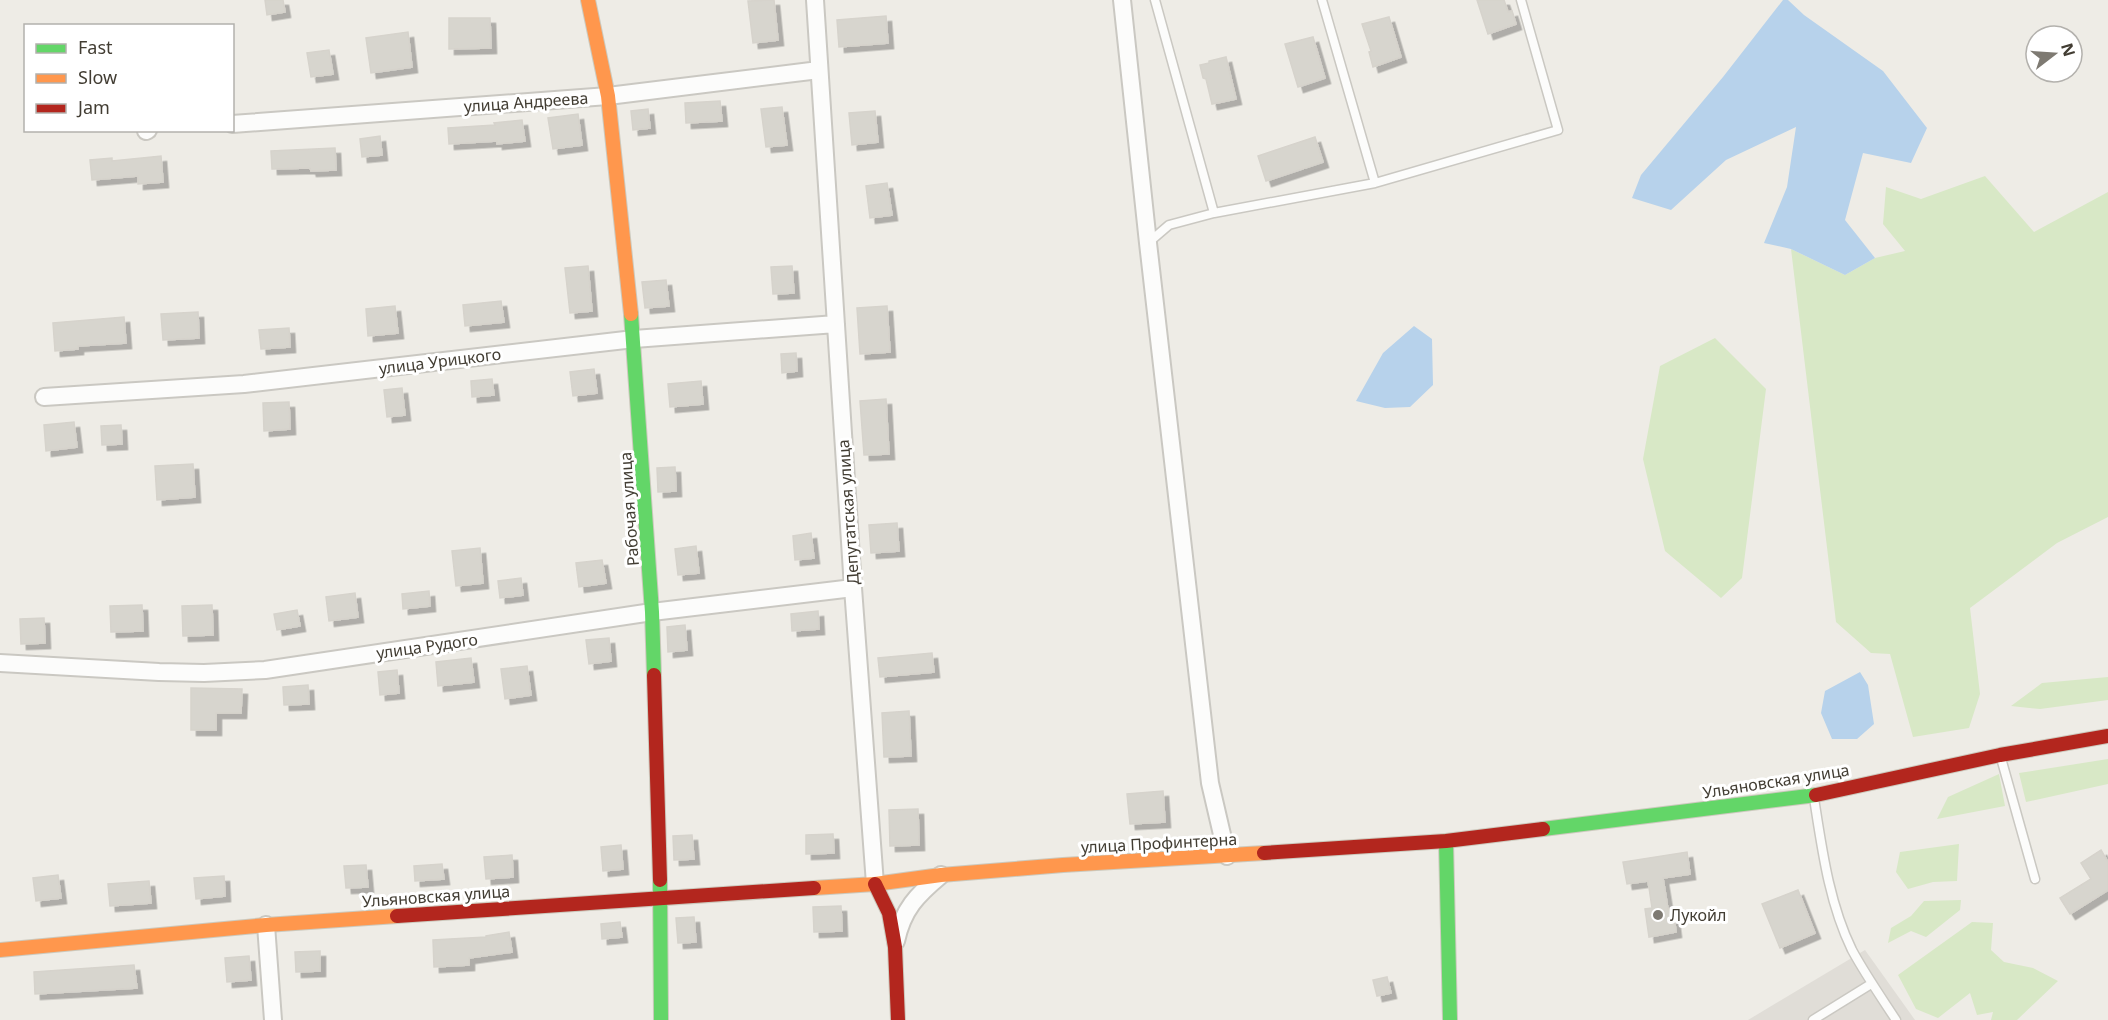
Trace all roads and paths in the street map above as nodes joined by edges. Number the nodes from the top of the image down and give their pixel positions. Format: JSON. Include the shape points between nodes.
{"nodes":[{"id":1,"x":588,"y":0,"type":"edge"},
{"id":2,"x":815,"y":0,"type":"edge"},
{"id":3,"x":1122,"y":0,"type":"edge"},
{"id":4,"x":1155,"y":0,"type":"edge"},
{"id":5,"x":1322,"y":0,"type":"edge"},
{"id":6,"x":1521,"y":0,"type":"edge"},
{"id":7,"x":819,"y":70,"type":"junction"},
{"id":8,"x":608,"y":96,"type":"junction"},
{"id":9,"x":234,"y":124,"type":"edge"},
{"id":10,"x":1376,"y":183,"type":"junction"},
{"id":11,"x":1214,"y":213,"type":"junction"},
{"id":12,"x":1148,"y":243,"type":"junction"},
{"id":13,"x":836,"y":324,"type":"junction"},
{"id":14,"x":634,"y":339,"type":"junction"},
{"id":15,"x":44,"y":397,"type":"dead end"},
{"id":16,"x":853,"y":588,"type":"junction"},
{"id":17,"x":652,"y":612,"type":"junction"},
{"id":18,"x":0,"y":663,"type":"edge"},
{"id":19,"x":2108,"y":736,"type":"edge"},
{"id":20,"x":2000,"y":755,"type":"junction"},
{"id":21,"x":1813,"y":796,"type":"junction"},
{"id":22,"x":1446,"y":841,"type":"junction"},
{"id":23,"x":1227,"y":856,"type":"junction"},
{"id":24,"x":941,"y":875,"type":"junction"},
{"id":25,"x":2035,"y":879,"type":"dead end"},
{"id":26,"x":875,"y":884,"type":"junction"},
{"id":27,"x":661,"y":897,"type":"junction"},
{"id":28,"x":266,"y":925,"type":"junction"},
{"id":29,"x":895,"y":947,"type":"junction"},
{"id":30,"x":0,"y":950,"type":"edge"},
{"id":31,"x":1871,"y":984,"type":"junction"},
{"id":32,"x":273,"y":1020,"type":"edge"},
{"id":33,"x":662,"y":1020,"type":"edge"},
{"id":34,"x":898,"y":1020,"type":"edge"},
{"id":35,"x":1450,"y":1020,"type":"edge"},
{"id":36,"x":1813,"y":1020,"type":"edge"},
{"id":37,"x":1896,"y":1020,"type":"edge"}],
"edges":[{"from":1,"to":8,"type":"street","name":"Рабочая улица"},
{"from":2,"to":7,"type":"street","name":"Депутатская улица"},
{"from":3,"to":12,"type":"street"},
{"from":4,"to":11,"type":"lane"},
{"from":5,"to":10,"type":"lane"},
{"from":6,"to":10,"type":"lane","via":[[1558,130]]},
{"from":7,"to":8,"type":"street","name":"улица Андреева"},
{"from":7,"to":13,"type":"street","name":"Депутатская улица"},
{"from":8,"to":9,"type":"street","name":"улица Андреева"},
{"from":8,"to":14,"type":"street","name":"Рабочая улица"},
{"from":10,"to":11,"type":"lane"},
{"from":11,"to":12,"type":"lane","via":[[1169,225]]},
{"from":12,"to":23,"type":"street","via":[[1210,783]]},
{"from":13,"to":14,"type":"street","name":"улица Урицкого"},
{"from":13,"to":16,"type":"street","name":"Депутатская улица"},
{"from":14,"to":15,"type":"street","name":"улица Урицкого","via":[[244,384]]},
{"from":14,"to":17,"type":"street","name":"Рабочая улица"},
{"from":16,"to":17,"type":"street","name":"улица Рудого"},
{"from":16,"to":26,"type":"street","name":"Депутатская улица"},
{"from":17,"to":18,"type":"street","name":"улица Рудого","via":[[265,670],[159,672]]},
{"from":17,"to":27,"type":"street","name":"Рабочая улица"},
{"from":19,"to":20,"type":"street","name":"Ульяновская улица"},
{"from":20,"to":21,"type":"street","name":"Ульяновская улица"},
{"from":20,"to":25,"type":"lane"},
{"from":21,"to":22,"type":"street","name":"Ульяновская улица"},
{"from":21,"to":31,"type":"lane","via":[[1826,870],[1839,914],[1851,948]]},
{"from":22,"to":23,"type":"street","name":"улица Профинтерна"},
{"from":22,"to":35,"type":"street"},
{"from":23,"to":24,"type":"street","name":"улица Профинтерна"},
{"from":24,"to":26,"type":"street","name":"улица Профинтерна"},
{"from":24,"to":29,"type":"street","via":[[909,906],[900,923]]},
{"from":26,"to":27,"type":"street","name":"Ульяновская улица"},
{"from":26,"to":29,"type":"street","name":"Депутатская улица","via":[[889,913]]},
{"from":27,"to":28,"type":"street","name":"Ульяновская улица"},
{"from":27,"to":33,"type":"street","name":"Рабочая улица"},
{"from":28,"to":30,"type":"street","name":"Ульяновская улица"},
{"from":28,"to":32,"type":"street"},
{"from":29,"to":34,"type":"street","name":"Депутатская улица"},
{"from":31,"to":36,"type":"lane"},
{"from":31,"to":37,"type":"lane"}]}
